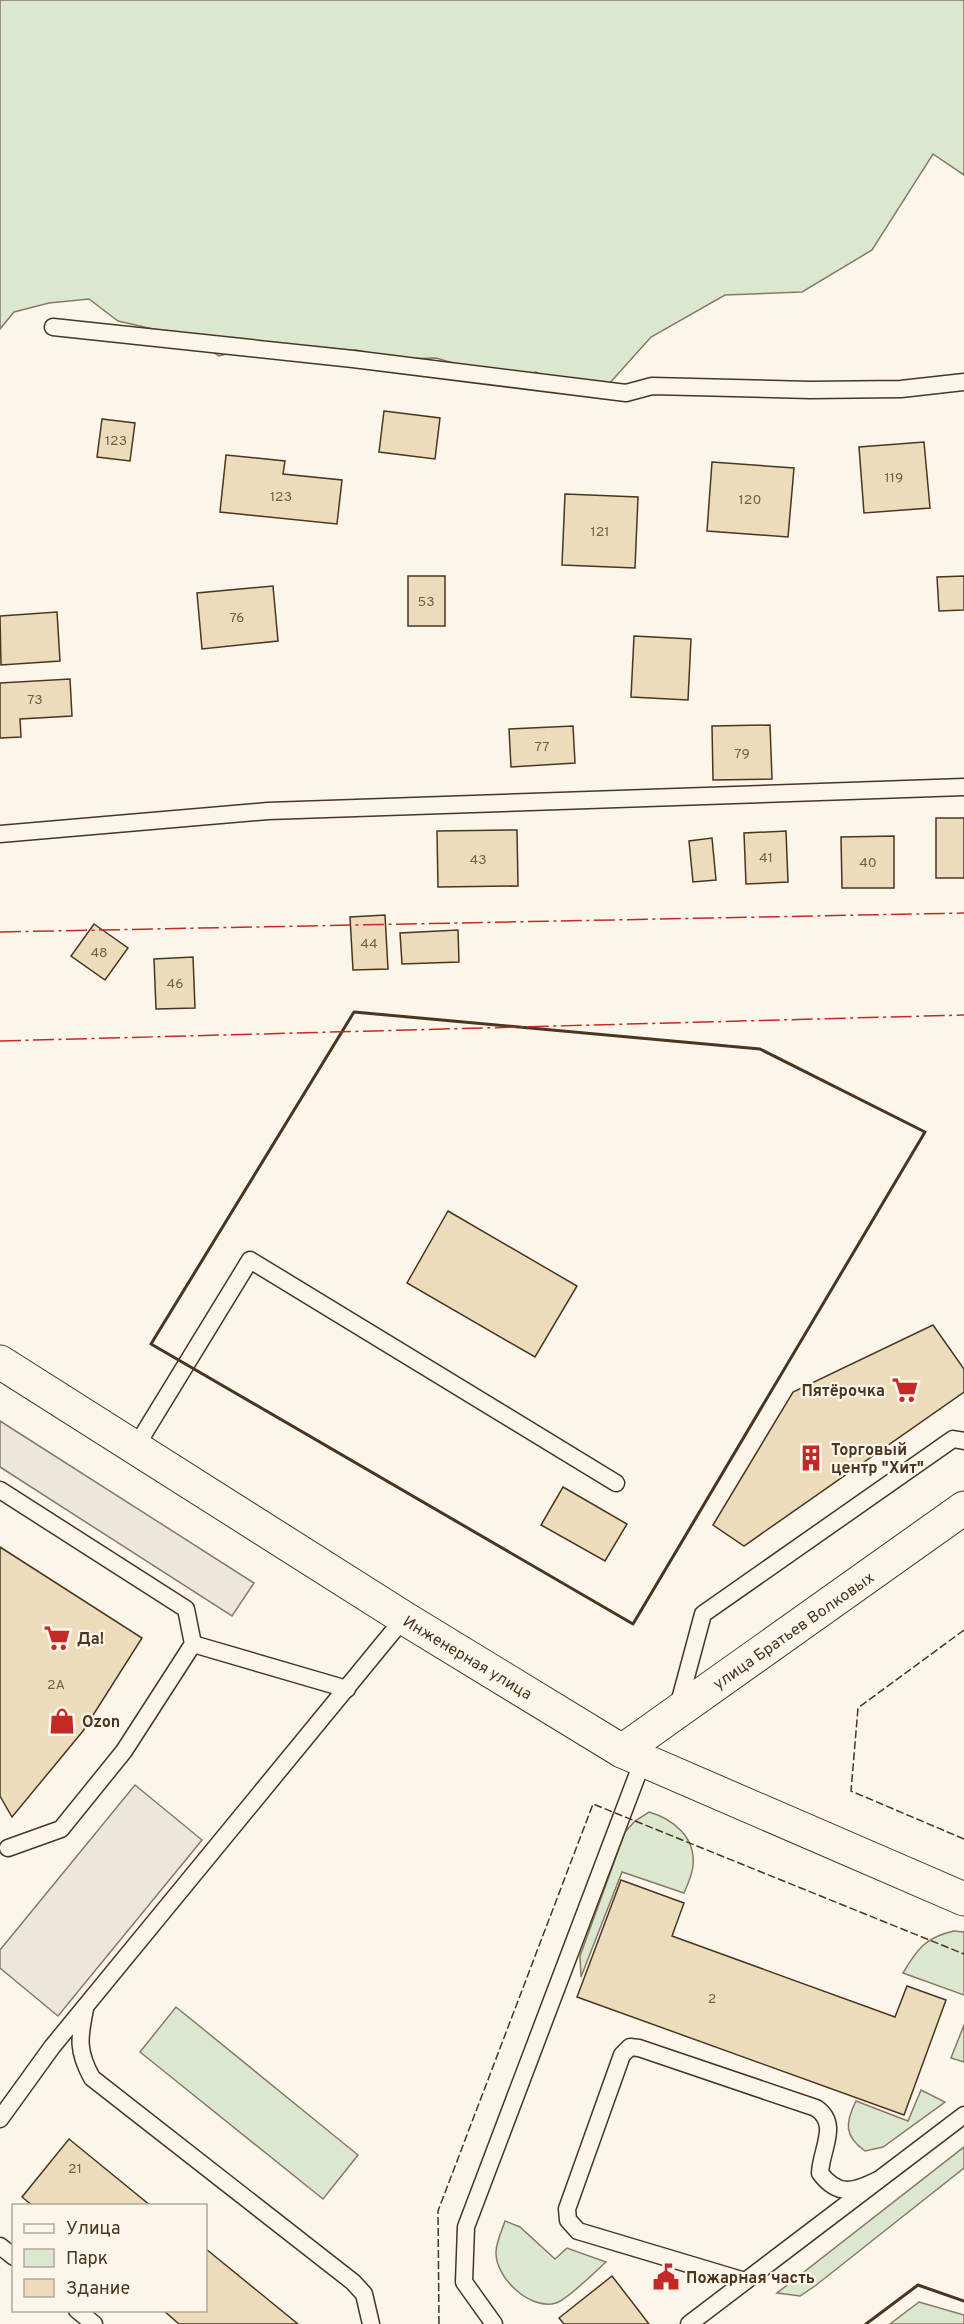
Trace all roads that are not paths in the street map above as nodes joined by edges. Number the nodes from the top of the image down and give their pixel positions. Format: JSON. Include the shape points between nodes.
{"nodes":[{"id":1,"x":53,"y":327,"type":"dead end"},
{"id":2,"x":964,"y":382,"type":"edge"},
{"id":3,"x":964,"y":787,"type":"edge"},
{"id":4,"x":0,"y":834,"type":"edge"},
{"id":5,"x":0,"y":1362,"type":"edge"},
{"id":6,"x":964,"y":1441,"type":"edge"},
{"id":7,"x":135,"y":1448,"type":"junction"},
{"id":8,"x":616,"y":1483,"type":"dead end"},
{"id":9,"x":0,"y":1490,"type":"edge"},
{"id":10,"x":964,"y":1508,"type":"edge"},
{"id":11,"x":404,"y":1618,"type":"junction"},
{"id":12,"x":193,"y":1644,"type":"junction"},
{"id":13,"x":347,"y":1689,"type":"junction"},
{"id":14,"x":676,"y":1713,"type":"junction"},
{"id":15,"x":633,"y":1756,"type":"junction"},
{"id":16,"x":8,"y":1848,"type":"dead end"},
{"id":17,"x":964,"y":1899,"type":"edge"},
{"id":18,"x":85,"y":2008,"type":"junction"},
{"id":19,"x":964,"y":2115,"type":"edge"},
{"id":20,"x":0,"y":2119,"type":"edge"},
{"id":21,"x":878,"y":2180,"type":"junction"},
{"id":22,"x":0,"y":2246,"type":"edge"},
{"id":23,"x":12,"y":2255,"type":"edge"},
{"id":24,"x":745,"y":2281,"type":"junction"},
{"id":25,"x":79,"y":2312,"type":"edge"},
{"id":26,"x":94,"y":2324,"type":"edge"},
{"id":27,"x":370,"y":2324,"type":"edge"},
{"id":28,"x":494,"y":2324,"type":"edge"},
{"id":29,"x":689,"y":2324,"type":"edge"}],
"edges":[{"from":1,"to":2,"type":"lane","via":[[626,393],[652,386],[902,389]]},
{"from":3,"to":4,"type":"lane","via":[[268,812]]},
{"from":5,"to":7,"type":"street","name":"Инженерная улица"},
{"from":6,"to":14,"type":"lane","via":[[953,1439],[703,1614]]},
{"from":7,"to":8,"type":"lane","via":[[250,1260]]},
{"from":7,"to":11,"type":"street","name":"Инженерная улица"},
{"from":9,"to":12,"type":"lane","via":[[186,1609]]},
{"from":10,"to":14,"type":"street","name":"улица Братьев Волковых"},
{"from":11,"to":13,"type":"lane"},
{"from":11,"to":15,"type":"street","name":"Инженерная улица"},
{"from":12,"to":13,"type":"lane"},
{"from":12,"to":16,"type":"lane","via":[[124,1751],[61,1829]]},
{"from":13,"to":18,"type":"lane"},
{"from":14,"to":15,"type":"street","name":"улица Братьев Волковых"},
{"from":15,"to":17,"type":"street","name":"Инженерная улица"},
{"from":15,"to":28,"type":"lane","via":[[466,2227],[464,2282]]},
{"from":18,"to":20,"type":"lane"},
{"from":18,"to":27,"type":"lane","via":[[79,2046],[92,2078],[353,2282],[364,2294]]},
{"from":19,"to":21,"type":"lane"},
{"from":21,"to":24,"type":"lane"},
{"from":21,"to":24,"type":"lane","via":[[859,2190],[845,2191],[828,2184],[819,2173],[829,2124],[826,2114],[816,2108],[630,2047],[618,2066],[567,2209],[568,2220],[578,2231]]},
{"from":22,"to":23,"type":"lane"},
{"from":24,"to":29,"type":"lane"},
{"from":25,"to":26,"type":"lane"}]}
